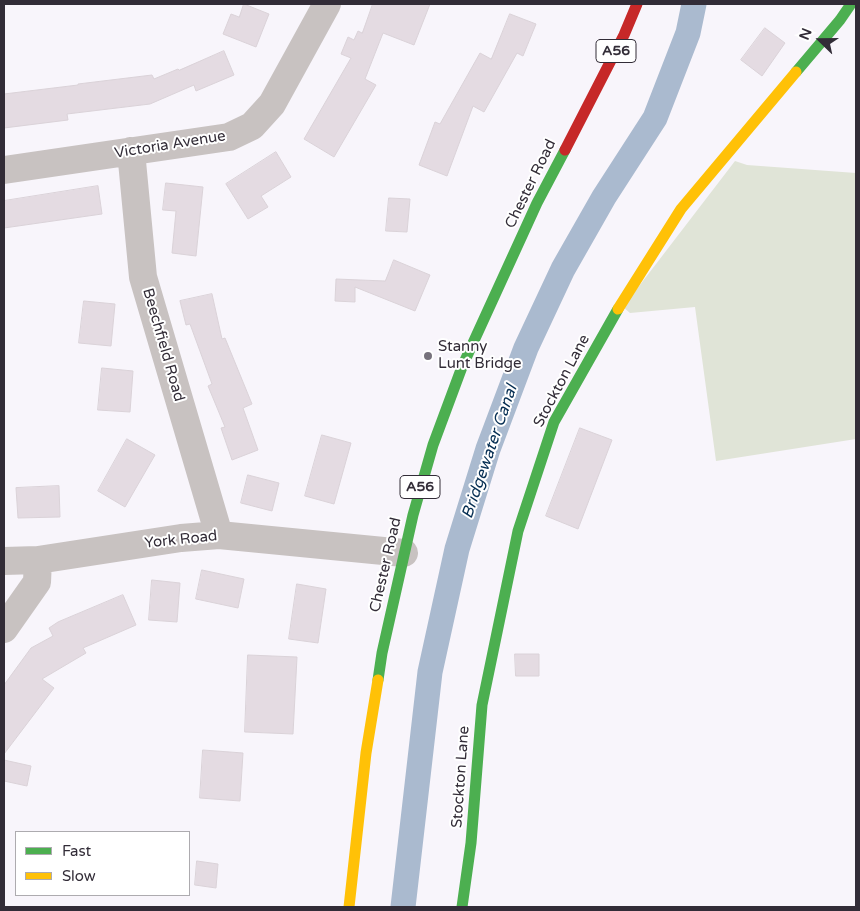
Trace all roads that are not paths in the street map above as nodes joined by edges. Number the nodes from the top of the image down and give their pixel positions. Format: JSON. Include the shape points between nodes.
{"nodes":[{"id":1,"x":327,"y":4,"type":"edge"},
{"id":2,"x":637,"y":4,"type":"edge"},
{"id":3,"x":851,"y":4,"type":"edge"},
{"id":4,"x":131,"y":150,"type":"junction"},
{"id":5,"x":4,"y":170,"type":"edge"},
{"id":6,"x":218,"y":535,"type":"junction"},
{"id":7,"x":404,"y":553,"type":"junction"},
{"id":8,"x":38,"y":560,"type":"junction"},
{"id":9,"x":4,"y":561,"type":"edge"},
{"id":10,"x":4,"y":629,"type":"edge"},
{"id":11,"x":349,"y":907,"type":"edge"},
{"id":12,"x":462,"y":907,"type":"edge"}],
"edges":[{"from":1,"to":4,"type":"street","name":"Victoria Avenue","via":[[272,104],[252,126],[229,137]]},
{"from":2,"to":7,"type":"street","name":"Chester Road","number":"A56","via":[[537,202],[462,367],[433,445]]},
{"from":3,"to":12,"type":"street","name":"Stockton Lane","via":[[681,209],[618,309],[554,422],[518,531],[482,705],[471,843]]},
{"from":4,"to":5,"type":"street","name":"Victoria Avenue"},
{"from":4,"to":6,"type":"street","name":"Beechfield Road","via":[[143,277]]},
{"from":6,"to":7,"type":"street","name":"York Road"},
{"from":6,"to":8,"type":"street","name":"York Road"},
{"from":7,"to":11,"type":"street","name":"Chester Road","number":"A56","via":[[382,653],[366,753]]},
{"from":8,"to":9,"type":"street","name":"York Road"},
{"from":8,"to":10,"type":"street","via":[[37,582]]}]}
